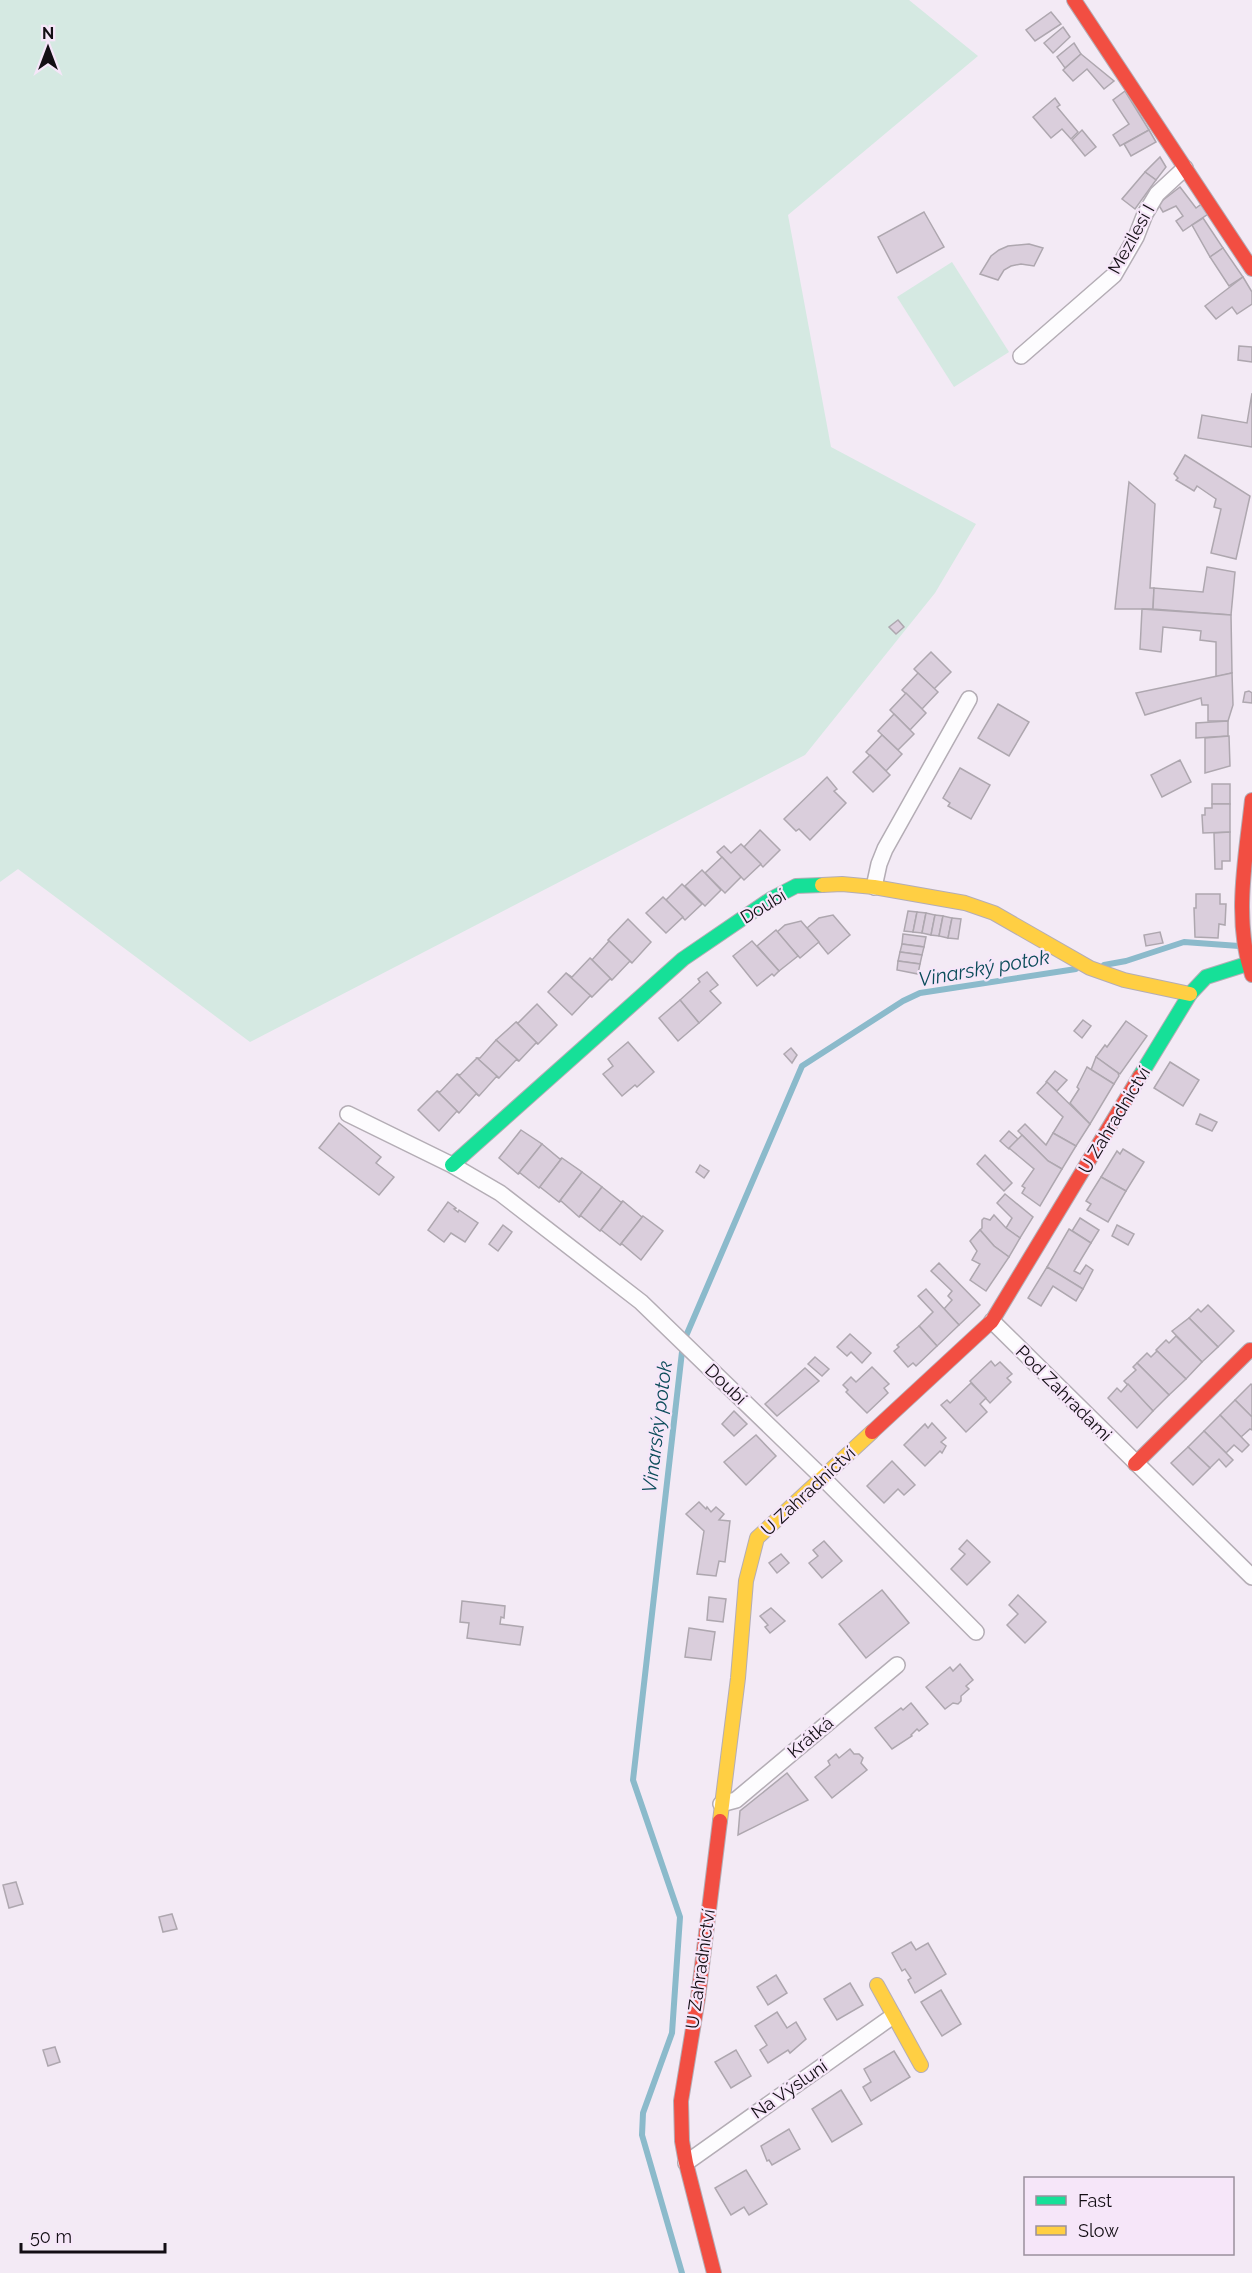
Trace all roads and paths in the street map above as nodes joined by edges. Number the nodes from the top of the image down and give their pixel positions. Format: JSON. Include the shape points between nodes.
{"nodes":[{"id":1,"x":1075,"y":0,"type":"edge"},
{"id":2,"x":1185,"y":168,"type":"junction"},
{"id":3,"x":1252,"y":269,"type":"edge"},
{"id":4,"x":1022,"y":356,"type":"dead end"},
{"id":5,"x":969,"y":699,"type":"dead end"},
{"id":6,"x":1252,"y":800,"type":"edge"},
{"id":7,"x":874,"y":887,"type":"junction"},
{"id":8,"x":1250,"y":969,"type":"edge"},
{"id":9,"x":1190,"y":994,"type":"junction"},
{"id":10,"x":348,"y":1114,"type":"dead end"},
{"id":11,"x":452,"y":1165,"type":"junction"},
{"id":12,"x":992,"y":1321,"type":"junction"},
{"id":13,"x":1250,"y":1350,"type":"dead end"},
{"id":14,"x":1136,"y":1464,"type":"junction"},
{"id":15,"x":822,"y":1477,"type":"junction"},
{"id":16,"x":1252,"y":1577,"type":"edge"},
{"id":17,"x":976,"y":1632,"type":"dead end"},
{"id":18,"x":897,"y":1665,"type":"dead end"},
{"id":19,"x":721,"y":1804,"type":"junction"},
{"id":20,"x":877,"y":1985,"type":"dead end"},
{"id":21,"x":892,"y":2016,"type":"junction"},
{"id":22,"x":921,"y":2065,"type":"dead end"},
{"id":23,"x":686,"y":2163,"type":"junction"},
{"id":24,"x":714,"y":2273,"type":"edge"}],
"edges":[{"from":1,"to":2,"type":"street"},
{"from":2,"to":3,"type":"street"},
{"from":2,"to":4,"type":"street","name":"Mezilesí I","via":[[1157,194],[1114,275]]},
{"from":5,"to":7,"type":"street","via":[[885,849]]},
{"from":6,"to":8,"type":"street","via":[[1243,909],[1243,935]]},
{"from":7,"to":9,"type":"street","name":"Doubí","via":[[980,907],[1090,968],[1124,980]]},
{"from":7,"to":11,"type":"street","name":"Doubí","via":[[796,886],[707,941]]},
{"from":8,"to":9,"type":"street","name":"U Zahradnictví","via":[[1213,974]]},
{"from":9,"to":12,"type":"street","name":"U Zahradnictví"},
{"from":10,"to":11,"type":"street","name":"Doubí"},
{"from":11,"to":15,"type":"street","name":"Doubí","via":[[500,1193],[641,1302]]},
{"from":12,"to":14,"type":"street","name":"Pod Zahradami"},
{"from":12,"to":15,"type":"street","name":"U Zahradnictví"},
{"from":13,"to":14,"type":"street"},
{"from":14,"to":16,"type":"street","name":"Pod Zahradami"},
{"from":15,"to":17,"type":"street","name":"Doubí"},
{"from":15,"to":19,"type":"street","name":"U Zahradnictví","via":[[757,1538],[746,1581]]},
{"from":18,"to":19,"type":"street","name":"Krátká","via":[[736,1800]]},
{"from":19,"to":23,"type":"street","name":"U Zahradnictví","via":[[698,1998],[681,2101]]},
{"from":20,"to":21,"type":"street"},
{"from":21,"to":22,"type":"street"},
{"from":21,"to":23,"type":"street","name":"Na Výsluní"},
{"from":23,"to":24,"type":"street","name":"U Zahradnictví"}]}
